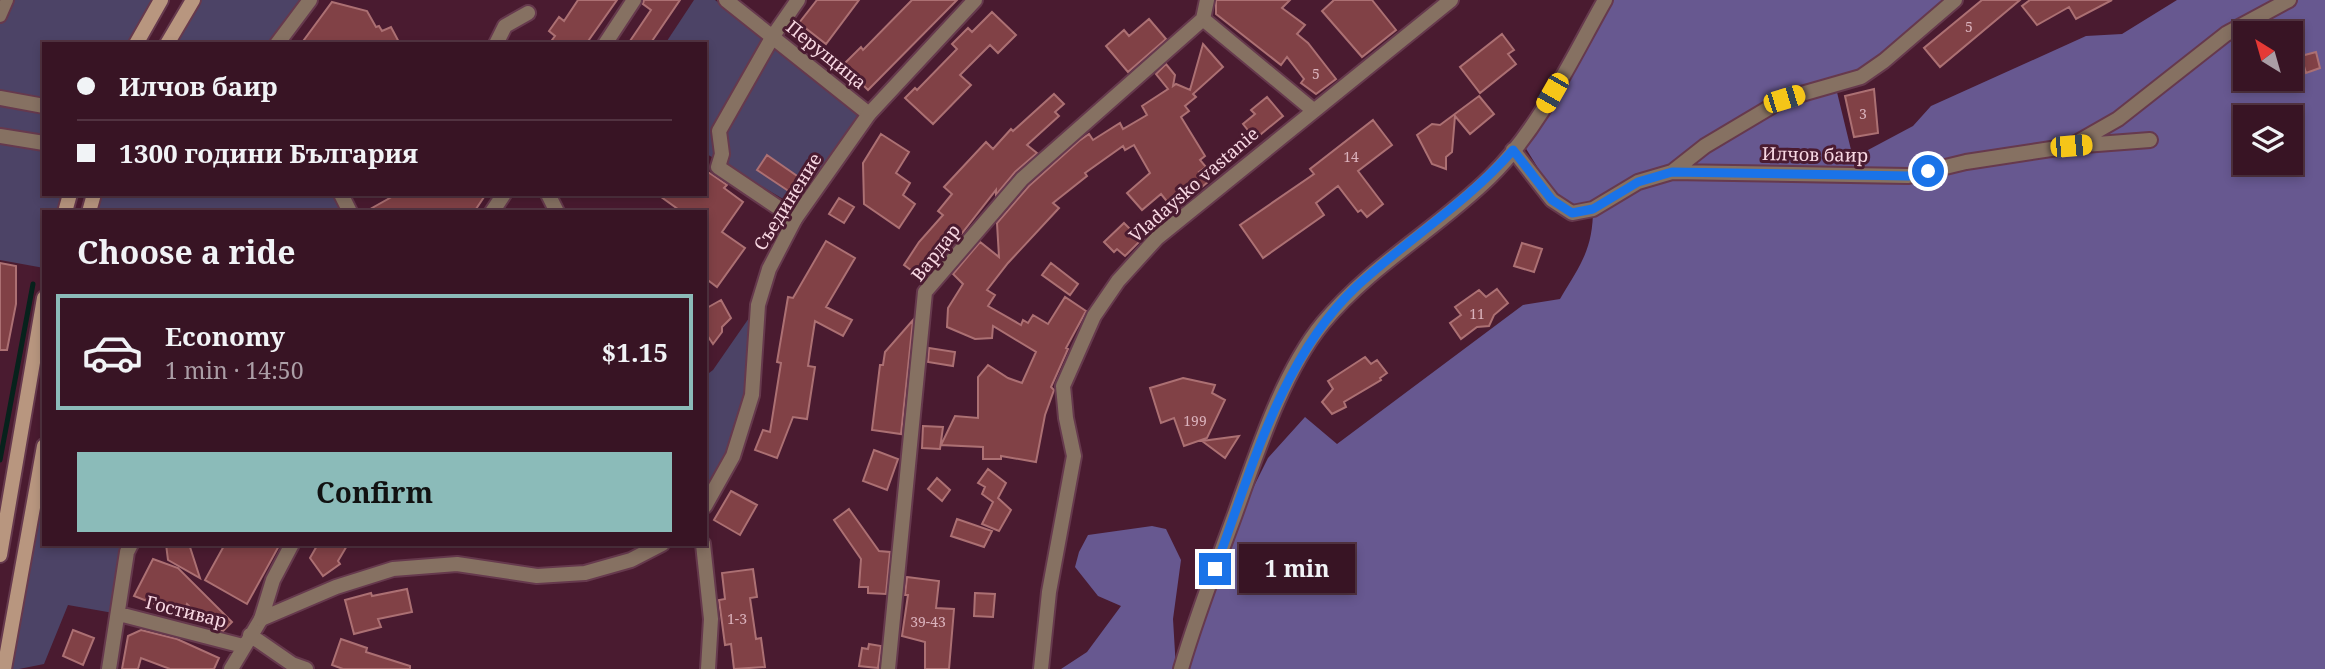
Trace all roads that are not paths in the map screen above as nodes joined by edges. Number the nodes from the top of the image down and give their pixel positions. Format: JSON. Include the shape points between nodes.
{"nodes":[{"id":1,"x":6,"y":0,"type":"edge"},
{"id":2,"x":161,"y":0,"type":"edge"},
{"id":3,"x":193,"y":0,"type":"edge"},
{"id":4,"x":310,"y":0,"type":"edge"},
{"id":5,"x":634,"y":0,"type":"edge"},
{"id":6,"x":726,"y":0,"type":"edge"},
{"id":7,"x":798,"y":0,"type":"edge"},
{"id":8,"x":975,"y":0,"type":"edge"},
{"id":9,"x":1207,"y":0,"type":"edge"},
{"id":10,"x":1451,"y":0,"type":"edge"},
{"id":11,"x":1605,"y":0,"type":"edge"},
{"id":12,"x":1955,"y":0,"type":"edge"},
{"id":13,"x":2289,"y":0,"type":"edge"},
{"id":14,"x":528,"y":13,"type":"dead end"},
{"id":15,"x":0,"y":16,"type":"edge"},
{"id":16,"x":1203,"y":19,"type":"junction"},
{"id":17,"x":773,"y":36,"type":"junction"},
{"id":18,"x":137,"y":42,"type":"edge"},
{"id":19,"x":168,"y":42,"type":"edge"},
{"id":20,"x":278,"y":42,"type":"edge"},
{"id":21,"x":497,"y":42,"type":"edge"},
{"id":22,"x":606,"y":42,"type":"edge"},
{"id":23,"x":0,"y":98,"type":"edge"},
{"id":24,"x":42,"y":106,"type":"edge"},
{"id":25,"x":1313,"y":110,"type":"junction"},
{"id":26,"x":869,"y":114,"type":"junction"},
{"id":27,"x":0,"y":136,"type":"edge"},
{"id":28,"x":2150,"y":140,"type":"dead end"},
{"id":29,"x":42,"y":143,"type":"edge"},
{"id":30,"x":2071,"y":146,"type":"junction"},
{"id":31,"x":1513,"y":150,"type":"junction"},
{"id":32,"x":1672,"y":172,"type":"junction"},
{"id":33,"x":795,"y":219,"type":"junction"},
{"id":34,"x":42,"y":311,"type":"edge"},
{"id":35,"x":42,"y":457,"type":"edge"},
{"id":36,"x":707,"y":502,"type":"edge"},
{"id":37,"x":130,"y":546,"type":"edge"},
{"id":38,"x":291,"y":546,"type":"edge"},
{"id":39,"x":658,"y":546,"type":"edge"},
{"id":40,"x":703,"y":546,"type":"edge"},
{"id":41,"x":0,"y":555,"type":"edge"},
{"id":42,"x":119,"y":614,"type":"junction"},
{"id":43,"x":261,"y":619,"type":"junction"},
{"id":44,"x":247,"y":641,"type":"junction"},
{"id":45,"x":4,"y":669,"type":"edge"},
{"id":46,"x":109,"y":669,"type":"edge"},
{"id":47,"x":231,"y":669,"type":"edge"},
{"id":48,"x":306,"y":669,"type":"edge"},
{"id":49,"x":708,"y":669,"type":"edge"},
{"id":50,"x":888,"y":669,"type":"edge"},
{"id":51,"x":1041,"y":669,"type":"edge"},
{"id":52,"x":1181,"y":669,"type":"edge"}],
"edges":[{"from":1,"to":15,"type":"street"},
{"from":2,"to":18,"type":"main road"},
{"from":3,"to":19,"type":"main road"},
{"from":4,"to":20,"type":"street"},
{"from":5,"to":22,"type":"street"},
{"from":6,"to":17,"type":"street","name":"Перущица"},
{"from":7,"to":17,"type":"street"},
{"from":8,"to":26,"type":"street","name":"Съединение"},
{"from":9,"to":16,"type":"street"},
{"from":10,"to":25,"type":"street","name":"Vladaysko vastanie"},
{"from":11,"to":31,"type":"street","via":[[1538,116]]},
{"from":12,"to":32,"type":"street","via":[[1861,77],[1784,99],[1705,146]]},
{"from":13,"to":30,"type":"street","via":[[2226,34],[2118,119]]},
{"from":14,"to":21,"type":"street","via":[[505,26]]},
{"from":16,"to":25,"type":"street"},
{"from":16,"to":50,"type":"street","name":"Вардар","via":[[1022,179],[925,292]]},
{"from":17,"to":26,"type":"street","name":"Перущица"},
{"from":17,"to":33,"type":"street","via":[[719,131],[722,154],[718,167]]},
{"from":23,"to":24,"type":"street"},
{"from":25,"to":51,"type":"street","name":"Vladaysko vastanie","via":[[1157,238],[1094,316],[1063,386],[1074,456],[1049,592]]},
{"from":26,"to":33,"type":"street","name":"Съединение"},
{"from":27,"to":29,"type":"street"},
{"from":28,"to":30,"type":"street","name":"Илчов баир"},
{"from":30,"to":32,"type":"street","name":"Илчов баир","via":[[1909,176]]},
{"from":31,"to":32,"type":"street","name":"Илчов баир","via":[[1552,200],[1572,213],[1593,209],[1638,182]]},
{"from":31,"to":52,"type":"street","via":[[1490,177],[1356,287],[1322,324],[1289,377]]},
{"from":33,"to":36,"type":"street","name":"Съединение","via":[[769,269],[758,305],[752,395],[733,456]]},
{"from":34,"to":41,"type":"main road"},
{"from":35,"to":45,"type":"main road"},
{"from":37,"to":42,"type":"street"},
{"from":38,"to":43,"type":"street","via":[[273,580]]},
{"from":39,"to":43,"type":"street","via":[[631,560],[585,573],[537,576],[457,564],[393,569],[335,587]]},
{"from":40,"to":49,"type":"street","via":[[711,620]]},
{"from":42,"to":44,"type":"street","name":"Гостивар"},
{"from":42,"to":46,"type":"street"},
{"from":43,"to":44,"type":"street"},
{"from":44,"to":47,"type":"street"},
{"from":44,"to":48,"type":"street","name":"Гостивар"}]}
